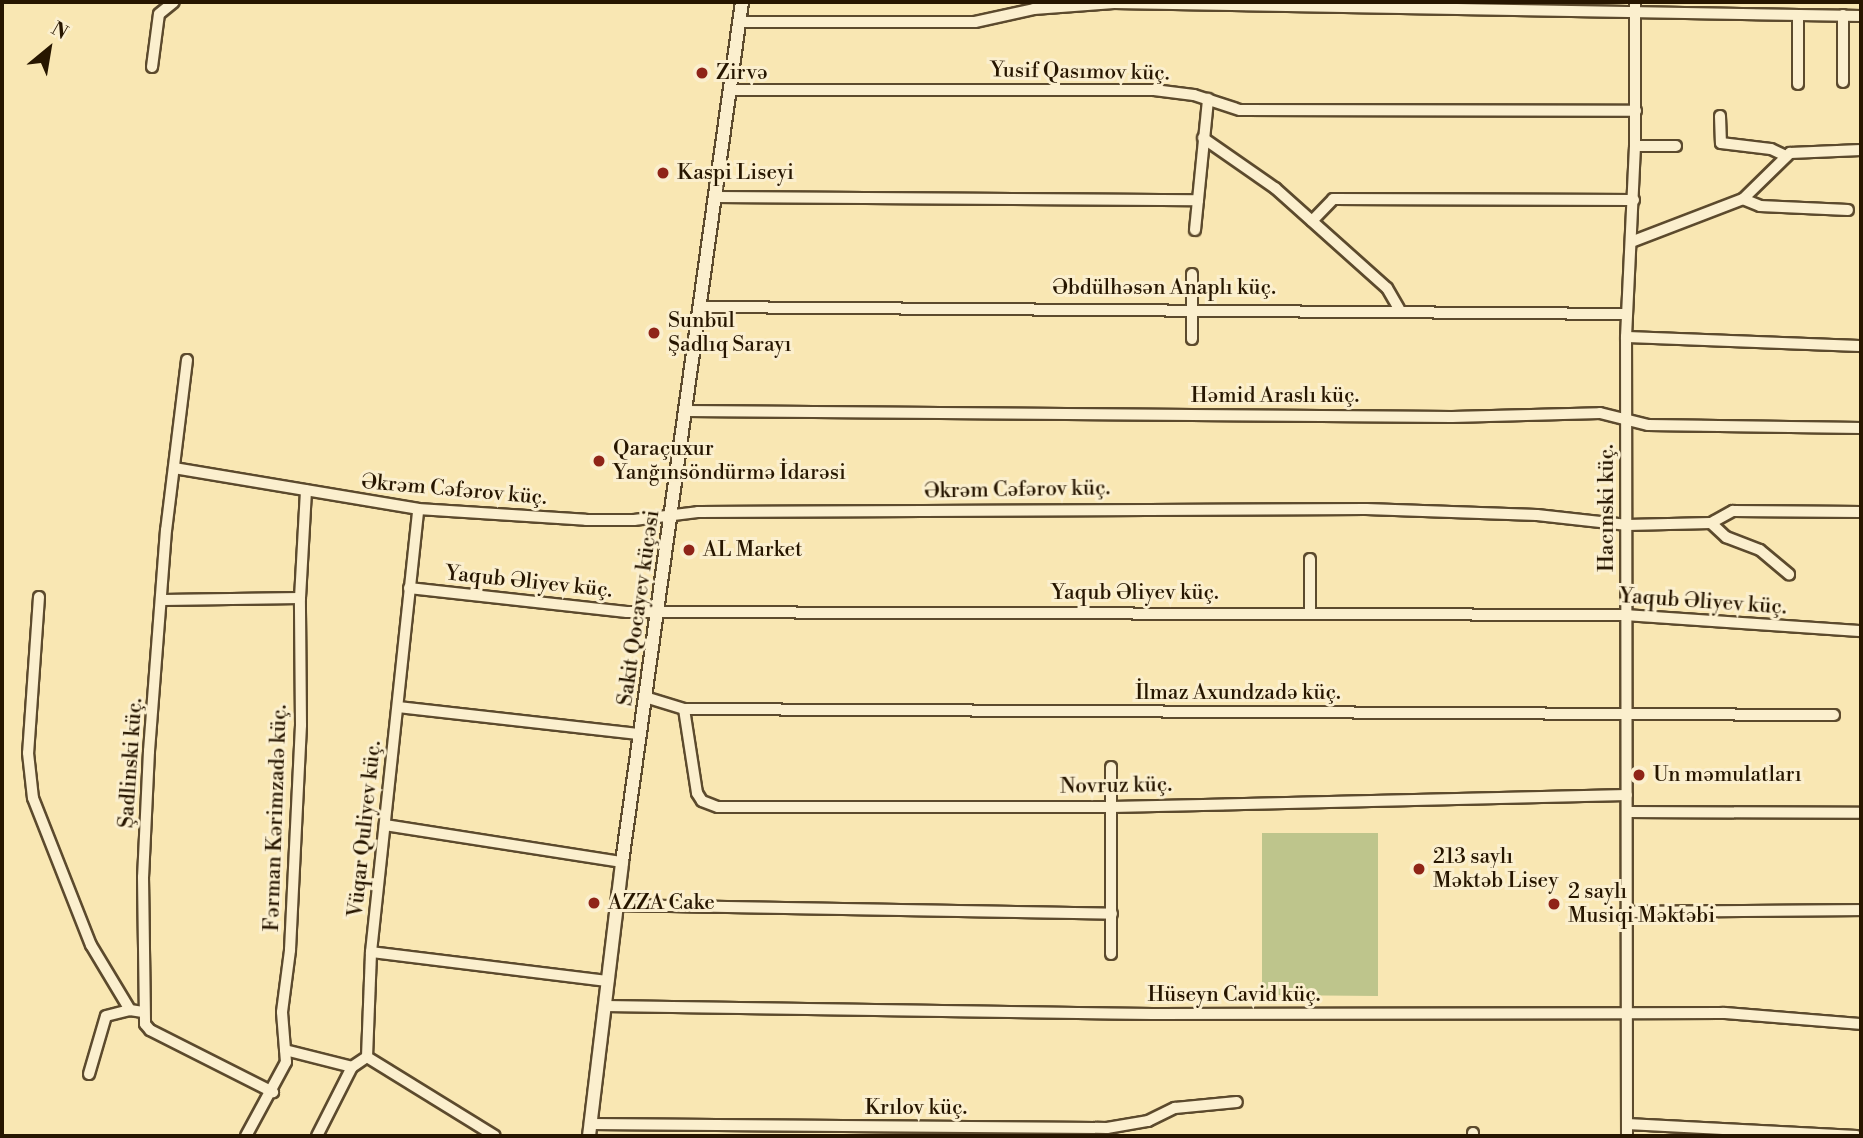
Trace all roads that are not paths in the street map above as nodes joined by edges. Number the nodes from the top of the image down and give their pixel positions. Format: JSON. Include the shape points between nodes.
{"nodes":[{"id":1,"x":174,"y":2,"type":"edge"},
{"id":2,"x":742,"y":2,"type":"edge"},
{"id":3,"x":1635,"y":7,"type":"edge"},
{"id":4,"x":1798,"y":15,"type":"junction"},
{"id":5,"x":1843,"y":15,"type":"junction"},
{"id":6,"x":1861,"y":16,"type":"edge"},
{"id":7,"x":739,"y":22,"type":"junction"},
{"id":8,"x":152,"y":67,"type":"dead end"},
{"id":9,"x":1843,"y":82,"type":"dead end"},
{"id":10,"x":1798,"y":84,"type":"dead end"},
{"id":11,"x":731,"y":90,"type":"junction"},
{"id":12,"x":1208,"y":99,"type":"junction"},
{"id":13,"x":1636,"y":111,"type":"junction"},
{"id":14,"x":1720,"y":116,"type":"dead end"},
{"id":15,"x":1203,"y":138,"type":"junction"},
{"id":16,"x":1635,"y":146,"type":"junction"},
{"id":17,"x":1676,"y":146,"type":"dead end"},
{"id":18,"x":1861,"y":150,"type":"edge"},
{"id":19,"x":1786,"y":156,"type":"junction"},
{"id":20,"x":717,"y":197,"type":"junction"},
{"id":21,"x":1743,"y":199,"type":"junction"},
{"id":22,"x":1198,"y":200,"type":"junction"},
{"id":23,"x":1634,"y":200,"type":"junction"},
{"id":24,"x":1848,"y":210,"type":"dead end"},
{"id":25,"x":1312,"y":221,"type":"junction"},
{"id":26,"x":1195,"y":230,"type":"dead end"},
{"id":27,"x":1631,"y":242,"type":"junction"},
{"id":28,"x":1192,"y":274,"type":"dead end"},
{"id":29,"x":701,"y":307,"type":"junction"},
{"id":30,"x":1193,"y":307,"type":"junction"},
{"id":31,"x":1399,"y":309,"type":"junction"},
{"id":32,"x":1627,"y":314,"type":"junction"},
{"id":33,"x":1626,"y":337,"type":"junction"},
{"id":34,"x":1192,"y":339,"type":"dead end"},
{"id":35,"x":1861,"y":346,"type":"edge"},
{"id":36,"x":187,"y":360,"type":"dead end"},
{"id":37,"x":687,"y":411,"type":"junction"},
{"id":38,"x":1626,"y":418,"type":"junction"},
{"id":39,"x":1861,"y":428,"type":"edge"},
{"id":40,"x":174,"y":468,"type":"junction"},
{"id":41,"x":306,"y":490,"type":"junction"},
{"id":42,"x":418,"y":509,"type":"junction"},
{"id":43,"x":1861,"y":512,"type":"edge"},
{"id":44,"x":671,"y":516,"type":"junction"},
{"id":45,"x":1711,"y":523,"type":"junction"},
{"id":46,"x":1628,"y":525,"type":"junction"},
{"id":47,"x":1310,"y":559,"type":"dead end"},
{"id":48,"x":1789,"y":574,"type":"dead end"},
{"id":49,"x":409,"y":588,"type":"junction"},
{"id":50,"x":39,"y":597,"type":"dead end"},
{"id":51,"x":300,"y":598,"type":"junction"},
{"id":52,"x":163,"y":600,"type":"junction"},
{"id":53,"x":657,"y":612,"type":"junction"},
{"id":54,"x":1310,"y":613,"type":"junction"},
{"id":55,"x":1626,"y":615,"type":"junction"},
{"id":56,"x":1861,"y":631,"type":"edge"},
{"id":57,"x":645,"y":696,"type":"junction"},
{"id":58,"x":398,"y":707,"type":"junction"},
{"id":59,"x":684,"y":709,"type":"junction"},
{"id":60,"x":1628,"y":715,"type":"junction"},
{"id":61,"x":1834,"y":715,"type":"dead end"},
{"id":62,"x":640,"y":734,"type":"junction"},
{"id":63,"x":1111,"y":767,"type":"dead end"},
{"id":64,"x":1628,"y":795,"type":"junction"},
{"id":65,"x":1112,"y":807,"type":"junction"},
{"id":66,"x":1627,"y":812,"type":"junction"},
{"id":67,"x":1861,"y":813,"type":"edge"},
{"id":68,"x":385,"y":825,"type":"junction"},
{"id":69,"x":622,"y":862,"type":"junction"},
{"id":70,"x":617,"y":905,"type":"junction"},
{"id":71,"x":1861,"y":910,"type":"edge"},
{"id":72,"x":1626,"y":912,"type":"junction"},
{"id":73,"x":1112,"y":914,"type":"junction"},
{"id":74,"x":371,"y":952,"type":"junction"},
{"id":75,"x":1111,"y":954,"type":"dead end"},
{"id":76,"x":608,"y":981,"type":"junction"},
{"id":77,"x":605,"y":1006,"type":"junction"},
{"id":78,"x":130,"y":1010,"type":"junction"},
{"id":79,"x":143,"y":1012,"type":"junction"},
{"id":80,"x":1625,"y":1015,"type":"junction"},
{"id":81,"x":1861,"y":1024,"type":"edge"},
{"id":82,"x":285,"y":1050,"type":"junction"},
{"id":83,"x":367,"y":1057,"type":"junction"},
{"id":84,"x":352,"y":1067,"type":"junction"},
{"id":85,"x":89,"y":1074,"type":"dead end"},
{"id":86,"x":273,"y":1092,"type":"junction"},
{"id":87,"x":1237,"y":1102,"type":"dead end"},
{"id":88,"x":1627,"y":1124,"type":"junction"},
{"id":89,"x":589,"y":1130,"type":"edge"},
{"id":90,"x":1108,"y":1132,"type":"edge"},
{"id":91,"x":246,"y":1136,"type":"edge"},
{"id":92,"x":317,"y":1136,"type":"edge"},
{"id":93,"x":495,"y":1136,"type":"edge"},
{"id":94,"x":1627,"y":1136,"type":"edge"},
{"id":95,"x":1857,"y":1136,"type":"edge"}],
"edges":[{"from":1,"to":8,"type":"street","via":[[159,14]]},
{"from":2,"to":7,"type":"street","name":"Sakit Qocayev küçəsi"},
{"from":3,"to":4,"type":"street"},
{"from":3,"to":7,"type":"street","via":[[1114,3],[1034,9],[975,22]]},
{"from":3,"to":13,"type":"street","name":"Hacınski küç."},
{"from":4,"to":5,"type":"street"},
{"from":4,"to":10,"type":"street"},
{"from":5,"to":6,"type":"street"},
{"from":5,"to":9,"type":"street"},
{"from":7,"to":11,"type":"street","name":"Sakit Qocayev küçəsi"},
{"from":11,"to":12,"type":"street","name":"Yusif Qasımov küç.","via":[[1154,90]]},
{"from":11,"to":20,"type":"street","name":"Sakit Qocayev küçəsi"},
{"from":12,"to":13,"type":"street","name":"Yusif Qasımov küç.","via":[[1240,110]]},
{"from":12,"to":15,"type":"street"},
{"from":13,"to":16,"type":"street","name":"Hacınski küç."},
{"from":14,"to":19,"type":"street","via":[[1721,143]]},
{"from":15,"to":22,"type":"street"},
{"from":15,"to":25,"type":"street","via":[[1231,154]]},
{"from":16,"to":17,"type":"street"},
{"from":16,"to":23,"type":"street","name":"Hacınski küç."},
{"from":18,"to":19,"type":"street","via":[[1812,149]]},
{"from":19,"to":21,"type":"street"},
{"from":20,"to":22,"type":"street"},
{"from":20,"to":29,"type":"street","name":"Sakit Qocayev küçəsi"},
{"from":21,"to":24,"type":"street","via":[[1760,206]]},
{"from":21,"to":27,"type":"street"},
{"from":22,"to":26,"type":"street"},
{"from":23,"to":25,"type":"street","via":[[1333,199]]},
{"from":23,"to":27,"type":"street","name":"Hacınski küç."},
{"from":25,"to":31,"type":"street","via":[[1387,288]]},
{"from":27,"to":32,"type":"street","name":"Hacınski küç."},
{"from":28,"to":30,"type":"street"},
{"from":29,"to":30,"type":"street","name":"Əbdülhəsən Anaplı küç."},
{"from":29,"to":37,"type":"street","name":"Sakit Qocayev küçəsi"},
{"from":30,"to":31,"type":"street","name":"Əbdülhəsən Anaplı küç."},
{"from":30,"to":34,"type":"street"},
{"from":31,"to":32,"type":"street","name":"Əbdülhəsən Anaplı küç."},
{"from":32,"to":33,"type":"street","name":"Hacınski küç."},
{"from":33,"to":35,"type":"street"},
{"from":33,"to":38,"type":"street","name":"Hacınski küç."},
{"from":36,"to":40,"type":"street","name":"Şadlinski küç."},
{"from":37,"to":38,"type":"street","name":"Həmid Araslı küç.","via":[[1438,417],[1600,413]]},
{"from":37,"to":44,"type":"street","name":"Sakit Qocayev küçəsi"},
{"from":38,"to":39,"type":"street","name":"Həmid Araslı küç.","via":[[1648,425]]},
{"from":38,"to":46,"type":"street","name":"Hacınski küç."},
{"from":40,"to":41,"type":"street","name":"Əkrəm Cəfərov küç."},
{"from":40,"to":52,"type":"street","name":"Şadlinski küç."},
{"from":41,"to":42,"type":"street","name":"Əkrəm Cəfərov küç."},
{"from":41,"to":51,"type":"street","name":"Fərman Kərimzadə küç."},
{"from":42,"to":44,"type":"street","name":"Əkrəm Cəfərov küç.","via":[[586,520]]},
{"from":42,"to":49,"type":"street","name":"Vüqar Quliyev küç."},
{"from":43,"to":45,"type":"street","name":"Əkrəm Cəfərov küç.","via":[[1733,511]]},
{"from":44,"to":46,"type":"street","name":"Əkrəm Cəfərov küç.","via":[[1353,509],[1537,515]]},
{"from":44,"to":53,"type":"street","name":"Sakit Qocayev küçəsi"},
{"from":45,"to":46,"type":"street","name":"Əkrəm Cəfərov küç."},
{"from":45,"to":48,"type":"street","via":[[1726,537],[1760,550]]},
{"from":46,"to":55,"type":"street","name":"Hacınski küç."},
{"from":47,"to":54,"type":"street"},
{"from":49,"to":53,"type":"street","name":"Yaqub Əliyev küç.","via":[[558,606]]},
{"from":49,"to":58,"type":"street","name":"Vüqar Quliyev küç."},
{"from":50,"to":78,"type":"street","via":[[28,753],[33,798],[91,944]]},
{"from":51,"to":52,"type":"street"},
{"from":51,"to":82,"type":"street","name":"Fərman Kərimzadə küç.","via":[[301,725],[290,950],[282,1012]]},
{"from":52,"to":79,"type":"street","name":"Şadlinski küç.","via":[[148,765]]},
{"from":53,"to":54,"type":"street","name":"Yaqub Əliyev küç."},
{"from":53,"to":57,"type":"street","name":"Sakit Qocayev küçəsi"},
{"from":54,"to":55,"type":"street","name":"Yaqub Əliyev küç."},
{"from":55,"to":56,"type":"street","name":"Yaqub Əliyev küç."},
{"from":55,"to":60,"type":"street","name":"Hacınski küç."},
{"from":57,"to":59,"type":"street","name":"İlmaz Axundzadə küç."},
{"from":57,"to":62,"type":"street","name":"Sakit Qocayev küçəsi"},
{"from":58,"to":62,"type":"street"},
{"from":58,"to":68,"type":"street","name":"Vüqar Quliyev küç."},
{"from":59,"to":60,"type":"street","name":"İlmaz Axundzadə küç."},
{"from":59,"to":65,"type":"street","name":"Novruz küç.","via":[[697,793],[709,805]]},
{"from":60,"to":61,"type":"street","name":"İlmaz Axundzadə küç."},
{"from":60,"to":64,"type":"street","name":"Hacınski küç."},
{"from":62,"to":69,"type":"street","name":"Sakit Qocayev küçəsi"},
{"from":63,"to":65,"type":"street"},
{"from":64,"to":65,"type":"street","name":"Novruz küç."},
{"from":64,"to":66,"type":"street","name":"Hacınski küç."},
{"from":65,"to":73,"type":"street"},
{"from":66,"to":67,"type":"street"},
{"from":66,"to":72,"type":"street","name":"Hacınski küç."},
{"from":68,"to":69,"type":"street"},
{"from":68,"to":74,"type":"street","name":"Vüqar Quliyev küç."},
{"from":69,"to":70,"type":"street","name":"Sakit Qocayev küçəsi"},
{"from":70,"to":73,"type":"street"},
{"from":70,"to":76,"type":"street","name":"Sakit Qocayev küçəsi"},
{"from":71,"to":72,"type":"street"},
{"from":72,"to":80,"type":"street","name":"Hacınski küç."},
{"from":73,"to":75,"type":"street"},
{"from":74,"to":76,"type":"street"},
{"from":74,"to":83,"type":"street","name":"Vüqar Quliyev küç."},
{"from":76,"to":77,"type":"street","name":"Sakit Qocayev küçəsi"},
{"from":77,"to":80,"type":"street","name":"Hüseyn Cavid küç."},
{"from":77,"to":89,"type":"street","name":"Sakit Qocayev küçəsi"},
{"from":78,"to":79,"type":"street"},
{"from":78,"to":85,"type":"street","via":[[106,1016]]},
{"from":79,"to":86,"type":"street","via":[[150,1030]]},
{"from":80,"to":81,"type":"street","name":"Hüseyn Cavid küç.","via":[[1746,1014]]},
{"from":80,"to":88,"type":"street","name":"Hacınski küç."},
{"from":82,"to":84,"type":"street"},
{"from":82,"to":86,"type":"street","name":"Fərman Kərimzadə küç.","via":[[284,1073]]},
{"from":83,"to":84,"type":"street"},
{"from":83,"to":93,"type":"street"},
{"from":84,"to":92,"type":"street"},
{"from":86,"to":91,"type":"street","name":"Fərman Kərimzadə küç."},
{"from":87,"to":90,"type":"street","name":"Krılov küç.","via":[[1175,1108]]},
{"from":88,"to":94,"type":"street","name":"Hacınski küç."},
{"from":88,"to":95,"type":"street"},
{"from":89,"to":90,"type":"street","name":"Krılov küç."}]}
